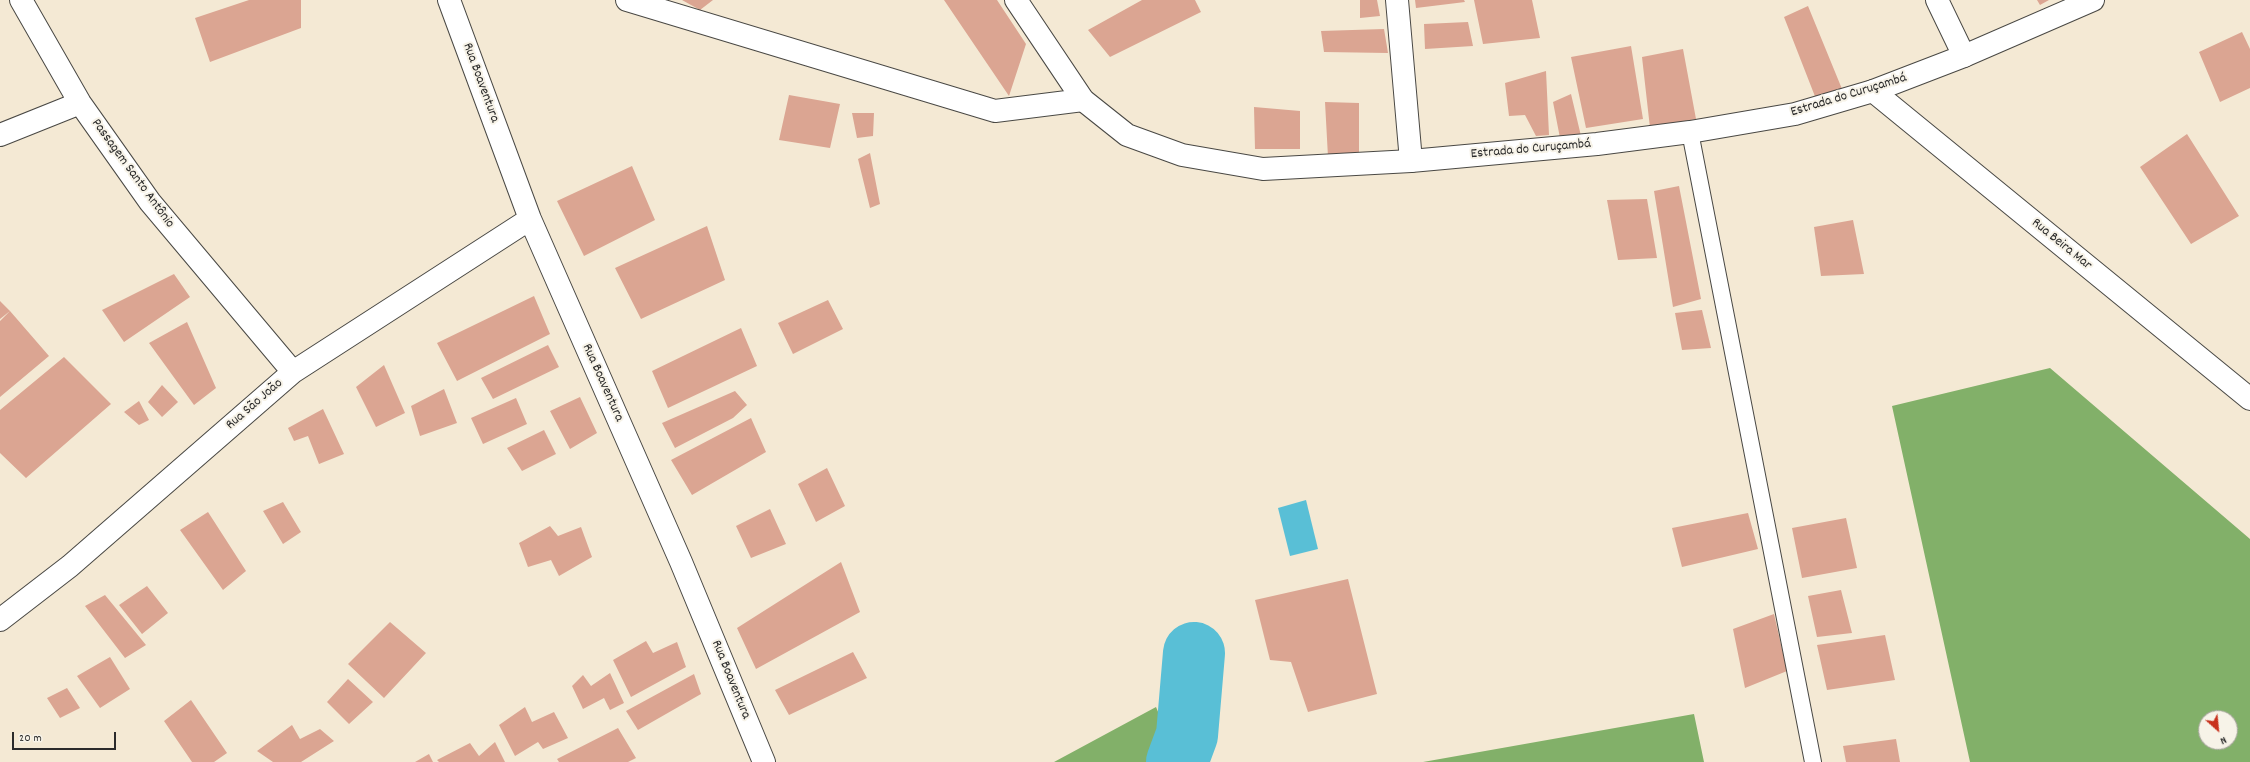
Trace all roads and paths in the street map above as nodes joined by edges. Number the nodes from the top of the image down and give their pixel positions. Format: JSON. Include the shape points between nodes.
{"nodes":[{"id":1,"x":21,"y":0,"type":"edge"},
{"id":2,"x":449,"y":0,"type":"edge"},
{"id":3,"x":627,"y":0,"type":"edge"},
{"id":4,"x":1016,"y":0,"type":"edge"},
{"id":5,"x":1397,"y":0,"type":"edge"},
{"id":6,"x":1937,"y":0,"type":"edge"},
{"id":7,"x":2092,"y":0,"type":"edge"},
{"id":8,"x":1964,"y":56,"type":"junction"},
{"id":9,"x":1873,"y":91,"type":"junction"},
{"id":10,"x":1083,"y":100,"type":"junction"},
{"id":11,"x":80,"y":103,"type":"junction"},
{"id":12,"x":1690,"y":132,"type":"junction"},
{"id":13,"x":0,"y":135,"type":"edge"},
{"id":14,"x":1411,"y":161,"type":"junction"},
{"id":15,"x":530,"y":219,"type":"junction"},
{"id":16,"x":294,"y":372,"type":"junction"},
{"id":17,"x":2250,"y":399,"type":"edge"},
{"id":18,"x":0,"y":620,"type":"edge"},
{"id":19,"x":764,"y":762,"type":"edge"},
{"id":20,"x":1813,"y":762,"type":"edge"}],
"edges":[{"from":1,"to":11,"type":"street","name":"Passagem Santo Antônio"},
{"from":2,"to":15,"type":"street","name":"Rua Boaventura"},
{"from":3,"to":10,"type":"street","via":[[995,111]]},
{"from":4,"to":10,"type":"street","name":"Estrada do Curuçambá"},
{"from":5,"to":14,"type":"street"},
{"from":6,"to":8,"type":"street"},
{"from":7,"to":8,"type":"street","name":"Estrada do Curuçambá"},
{"from":8,"to":9,"type":"street","name":"Estrada do Curuçambá"},
{"from":9,"to":12,"type":"street","name":"Estrada do Curuçambá","via":[[1795,114]]},
{"from":9,"to":17,"type":"street","name":"Rua Beira Mar"},
{"from":10,"to":14,"type":"street","name":"Estrada do Curuçambá","via":[[1127,135],[1182,155],[1263,169]]},
{"from":11,"to":13,"type":"street"},
{"from":11,"to":16,"type":"street","name":"Passagem Santo Antônio","via":[[150,202]]},
{"from":12,"to":14,"type":"street","name":"Estrada do Curuçambá","via":[[1597,144]]},
{"from":12,"to":20,"type":"lane"},
{"from":15,"to":16,"type":"street","name":"Rua São João"},
{"from":15,"to":19,"type":"street","name":"Rua Boaventura","via":[[681,562]]},
{"from":16,"to":18,"type":"street","name":"Rua São João","via":[[70,566]]}]}
